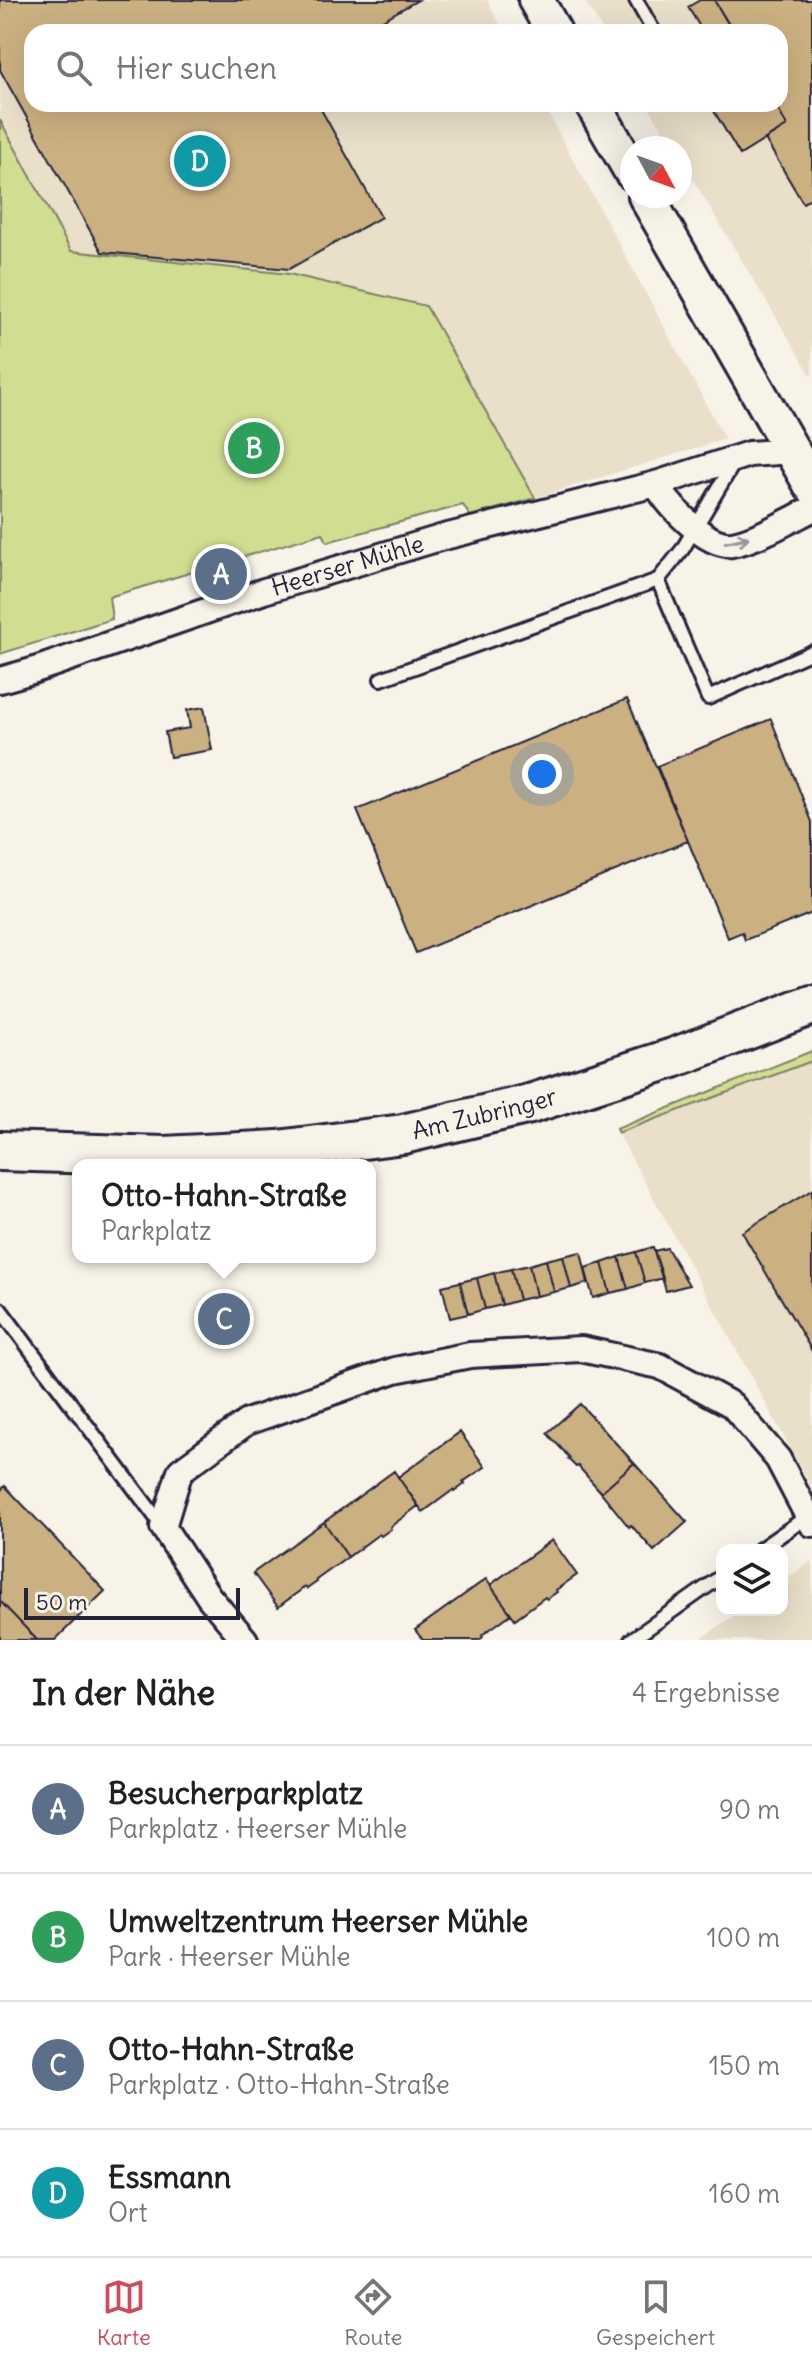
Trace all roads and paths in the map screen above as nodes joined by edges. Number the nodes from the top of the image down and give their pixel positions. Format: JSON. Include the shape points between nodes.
{"nodes":[{"id":1,"x":536,"y":0,"type":"edge"},
{"id":2,"x":636,"y":0,"type":"edge"},
{"id":3,"x":550,"y":24,"type":"edge"},
{"id":4,"x":650,"y":24,"type":"edge"},
{"id":5,"x":598,"y":112,"type":"edge"},
{"id":6,"x":620,"y":151,"type":"edge"},
{"id":7,"x":653,"y":208,"type":"edge"},
{"id":8,"x":802,"y":448,"type":"edge"},
{"id":9,"x":737,"y":458,"type":"junction"},
{"id":10,"x":656,"y":484,"type":"junction"},
{"id":11,"x":812,"y":486,"type":"edge"},
{"id":12,"x":812,"y":509,"type":"edge"},
{"id":13,"x":695,"y":529,"type":"junction"},
{"id":14,"x":658,"y":580,"type":"junction"},
{"id":15,"x":812,"y":652,"type":"edge"},
{"id":16,"x":381,"y":679,"type":"dead end"},
{"id":17,"x":0,"y":680,"type":"edge"},
{"id":18,"x":812,"y":1005,"type":"edge"},
{"id":19,"x":0,"y":1151,"type":"edge"},
{"id":20,"x":0,"y":1309,"type":"edge"},
{"id":21,"x":810,"y":1520,"type":"edge"},
{"id":22,"x":163,"y":1527,"type":"junction"},
{"id":23,"x":769,"y":1544,"type":"edge"},
{"id":24,"x":716,"y":1580,"type":"edge"},
{"id":25,"x":245,"y":1640,"type":"edge"},
{"id":26,"x":631,"y":1640,"type":"edge"}],
"edges":[{"from":1,"to":3,"type":"main road"},
{"from":2,"to":4,"type":"lane"},
{"from":5,"to":6,"type":"main road"},
{"from":7,"to":8,"type":"main road"},
{"from":8,"to":9,"type":"street","name":"Heerser Mühle"},
{"from":8,"to":11,"type":"main road"},
{"from":9,"to":10,"type":"street","name":"Heerser Mühle"},
{"from":9,"to":13,"type":"lane"},
{"from":10,"to":13,"type":"street"},
{"from":10,"to":17,"type":"street","name":"Heerser Mühle","via":[[440,538]]},
{"from":13,"to":12,"type":"street","one_way":true,"via":[[729,544]]},
{"from":13,"to":14,"type":"lane"},
{"from":14,"to":15,"type":"lane","via":[[708,698]]},
{"from":14,"to":16,"type":"lane"},
{"from":18,"to":19,"type":"main road","name":"Am Zubringer","via":[[530,1104],[403,1134],[278,1150],[164,1156]]},
{"from":20,"to":22,"type":"lane"},
{"from":21,"to":22,"type":"street","via":[[778,1459],[732,1405],[660,1366],[581,1349],[470,1355],[395,1370],[247,1422],[180,1471]]},
{"from":21,"to":23,"type":"lane"},
{"from":22,"to":25,"type":"street"},
{"from":24,"to":26,"type":"lane"}]}
